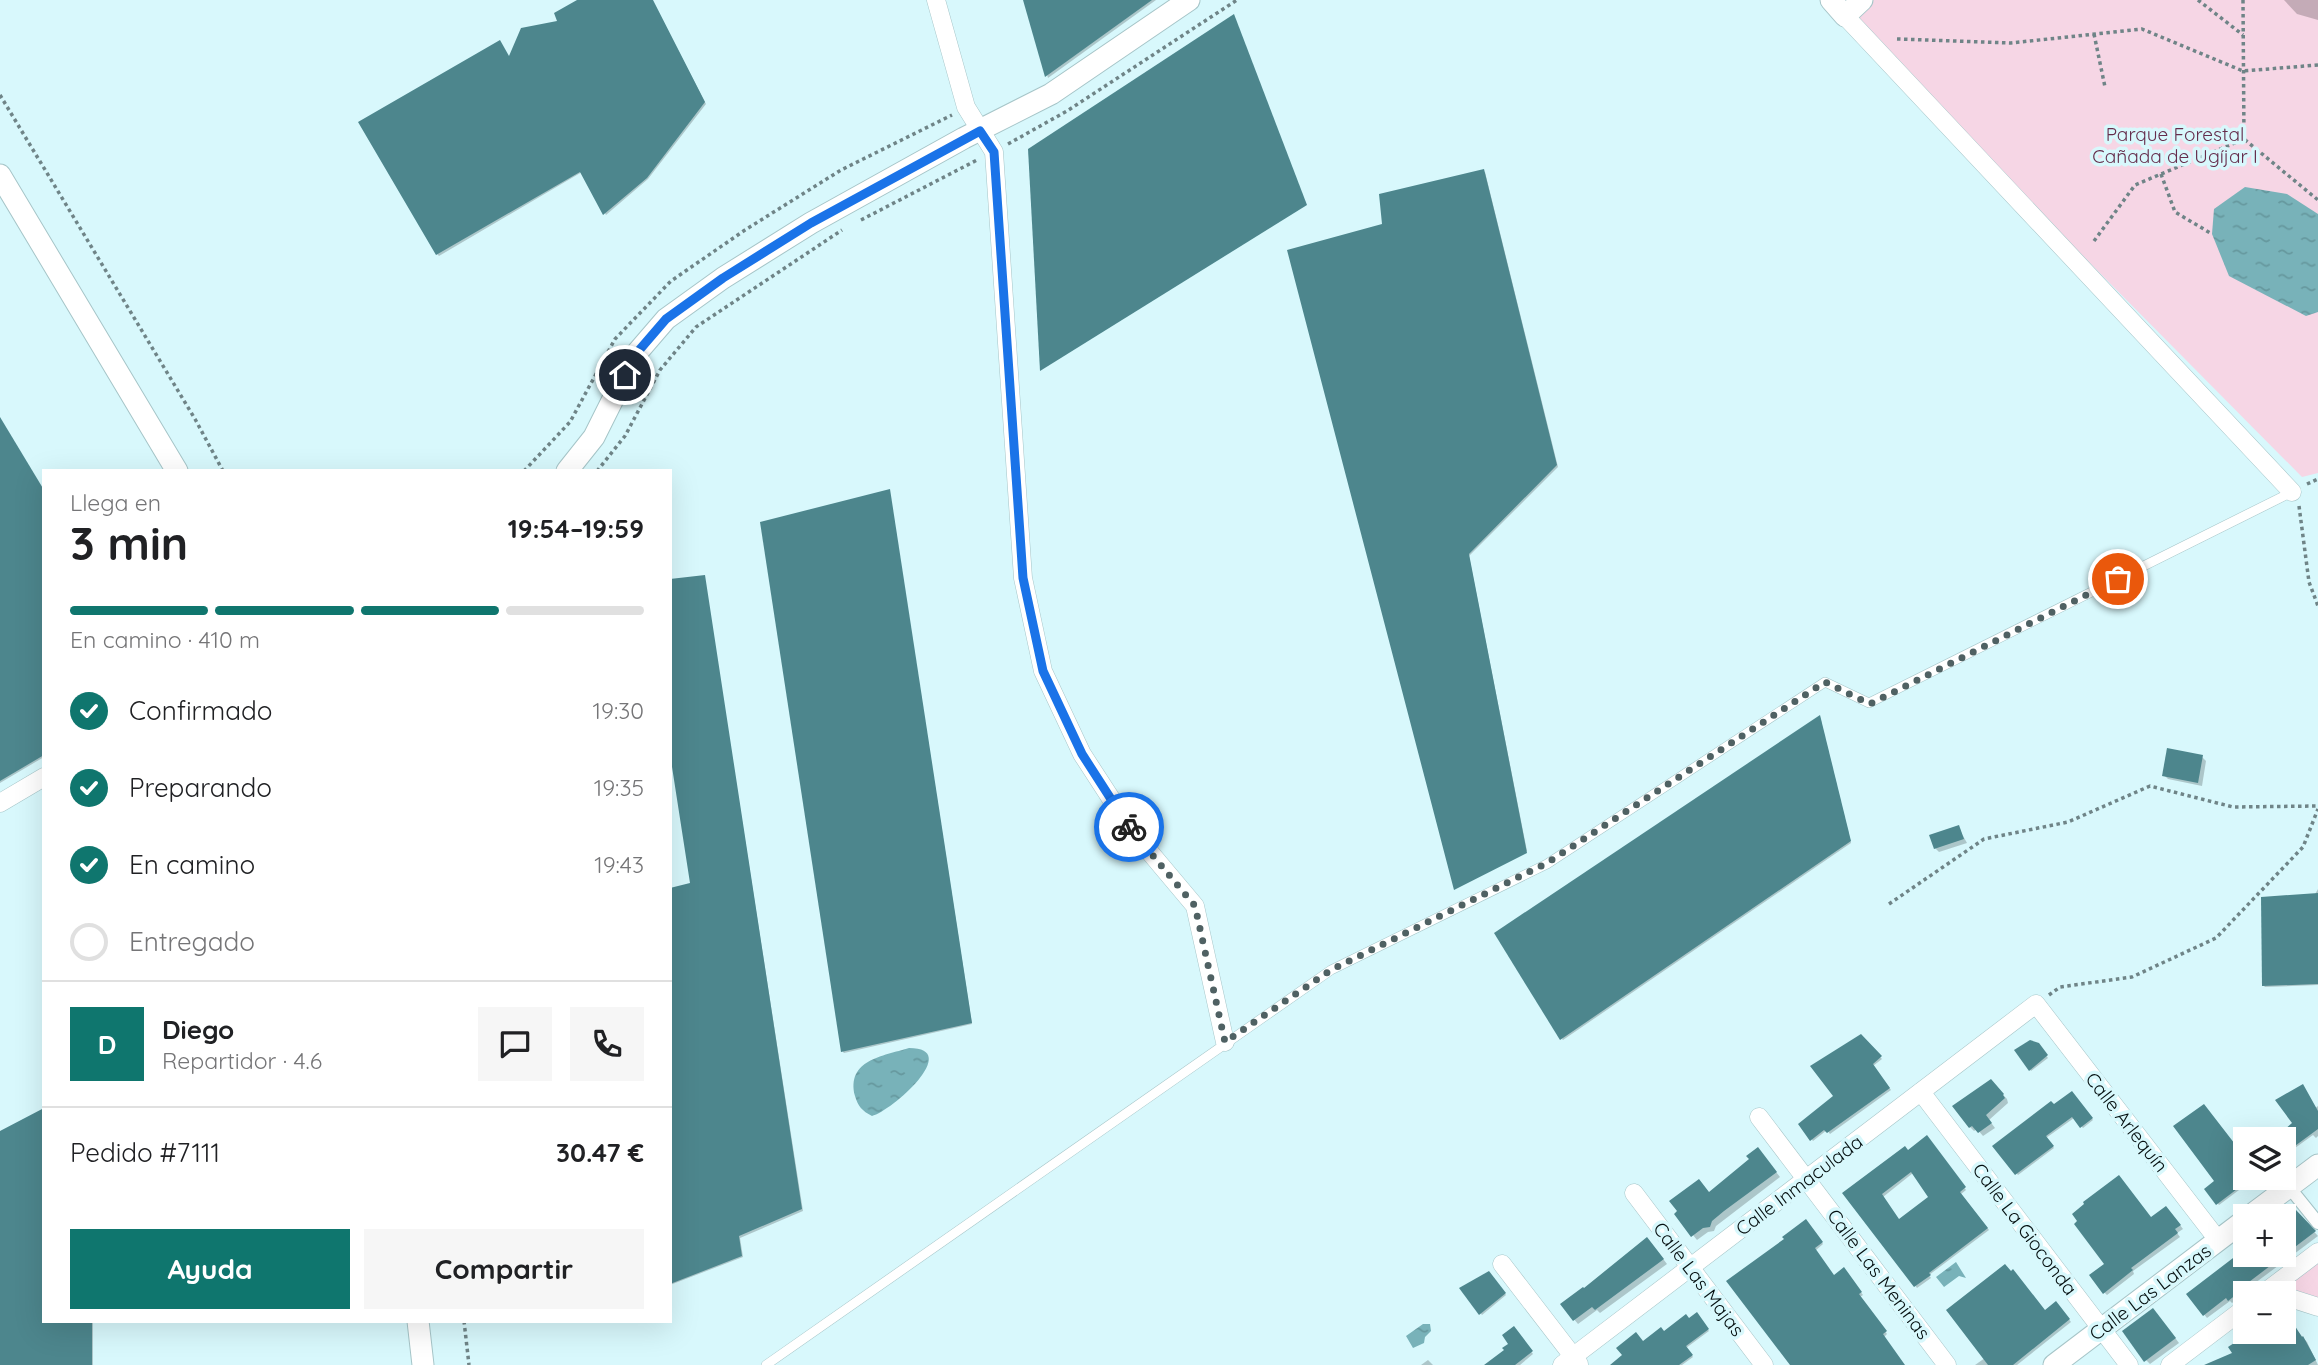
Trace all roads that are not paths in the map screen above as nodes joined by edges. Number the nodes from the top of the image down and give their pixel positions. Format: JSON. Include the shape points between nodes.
{"nodes":[{"id":1,"x":936,"y":0,"type":"edge"},
{"id":2,"x":1189,"y":0,"type":"edge"},
{"id":3,"x":1862,"y":0,"type":"edge"},
{"id":4,"x":1838,"y":8,"type":"edge"},
{"id":5,"x":980,"y":131,"type":"junction"},
{"id":6,"x":0,"y":175,"type":"edge"},
{"id":7,"x":176,"y":469,"type":"edge"},
{"id":8,"x":569,"y":469,"type":"edge"},
{"id":9,"x":2292,"y":492,"type":"joint"},
{"id":10,"x":42,"y":778,"type":"edge"},
{"id":11,"x":0,"y":803,"type":"edge"},
{"id":12,"x":2036,"y":1004,"type":"joint"},
{"id":13,"x":1225,"y":1042,"type":"junction"},
{"id":14,"x":1921,"y":1092,"type":"junction"},
{"id":15,"x":1759,"y":1118,"type":"dead end"},
{"id":16,"x":2318,"y":1165,"type":"edge"},
{"id":17,"x":1807,"y":1179,"type":"junction"},
{"id":18,"x":2296,"y":1181,"type":"edge"},
{"id":19,"x":2284,"y":1190,"type":"edge"},
{"id":20,"x":2292,"y":1190,"type":"edge"},
{"id":21,"x":1634,"y":1193,"type":"dead end"},
{"id":22,"x":2266,"y":1204,"type":"edge"},
{"id":23,"x":2318,"y":1223,"type":"edge"},
{"id":24,"x":2233,"y":1229,"type":"edge"},
{"id":25,"x":2218,"y":1240,"type":"junction"},
{"id":26,"x":2318,"y":1252,"type":"edge"},
{"id":27,"x":1503,"y":1264,"type":"dead end"},
{"id":28,"x":1690,"y":1268,"type":"junction"},
{"id":29,"x":2286,"y":1281,"type":"edge"},
{"id":30,"x":2296,"y":1300,"type":"edge"},
{"id":31,"x":2318,"y":1307,"type":"edge"},
{"id":32,"x":2233,"y":1317,"type":"edge"},
{"id":33,"x":418,"y":1323,"type":"edge"},
{"id":34,"x":2101,"y":1329,"type":"junction"},
{"id":35,"x":1572,"y":1362,"type":"edge"},
{"id":36,"x":423,"y":1365,"type":"edge"},
{"id":37,"x":766,"y":1365,"type":"edge"},
{"id":38,"x":1764,"y":1365,"type":"edge"},
{"id":39,"x":1947,"y":1365,"type":"edge"},
{"id":40,"x":2054,"y":1365,"type":"edge"},
{"id":41,"x":2129,"y":1365,"type":"edge"},
{"id":42,"x":2171,"y":1365,"type":"edge"}],
"edges":[{"from":1,"to":5,"type":"street","via":[[966,107]]},
{"from":2,"to":5,"type":"street","via":[[1051,94]]},
{"from":3,"to":4,"type":"street"},
{"from":4,"to":9,"type":"street"},
{"from":5,"to":8,"type":"street","via":[[811,223],[666,319],[635,355],[594,437]]},
{"from":5,"to":13,"type":"street","via":[[994,152],[1023,578],[1043,671],[1082,754],[1117,809],[1195,906]]},
{"from":6,"to":7,"type":"street"},
{"from":9,"to":13,"type":"lane","via":[[1870,704],[1825,682],[1547,863],[1331,970]]},
{"from":10,"to":11,"type":"street"},
{"from":12,"to":14,"type":"street","name":"Calle Inmaculada"},
{"from":12,"to":25,"type":"street","name":"Calle Arlequín"},
{"from":13,"to":37,"type":"lane"},
{"from":14,"to":17,"type":"street","name":"Calle Inmaculada"},
{"from":14,"to":34,"type":"street","name":"Calle La Gioconda"},
{"from":15,"to":17,"type":"street","name":"Calle Las Meninas"},
{"from":16,"to":18,"type":"street"},
{"from":17,"to":28,"type":"street","name":"Calle Inmaculada"},
{"from":17,"to":39,"type":"street","name":"Calle Las Meninas"},
{"from":19,"to":22,"type":"street"},
{"from":20,"to":23,"type":"street"},
{"from":21,"to":28,"type":"street","name":"Calle Las Majas"},
{"from":24,"to":25,"type":"street","name":"Calle Las Lanzas"},
{"from":25,"to":34,"type":"street","name":"Calle Las Lanzas"},
{"from":26,"to":29,"type":"street"},
{"from":27,"to":35,"type":"street"},
{"from":28,"to":35,"type":"street","name":"Calle Inmaculada"},
{"from":28,"to":38,"type":"street","name":"Calle Las Majas"},
{"from":30,"to":31,"type":"street"},
{"from":32,"to":42,"type":"street"},
{"from":33,"to":36,"type":"street"},
{"from":34,"to":40,"type":"street","name":"Calle Las Lanzas"},
{"from":34,"to":41,"type":"street","name":"Calle La Gioconda"}]}
